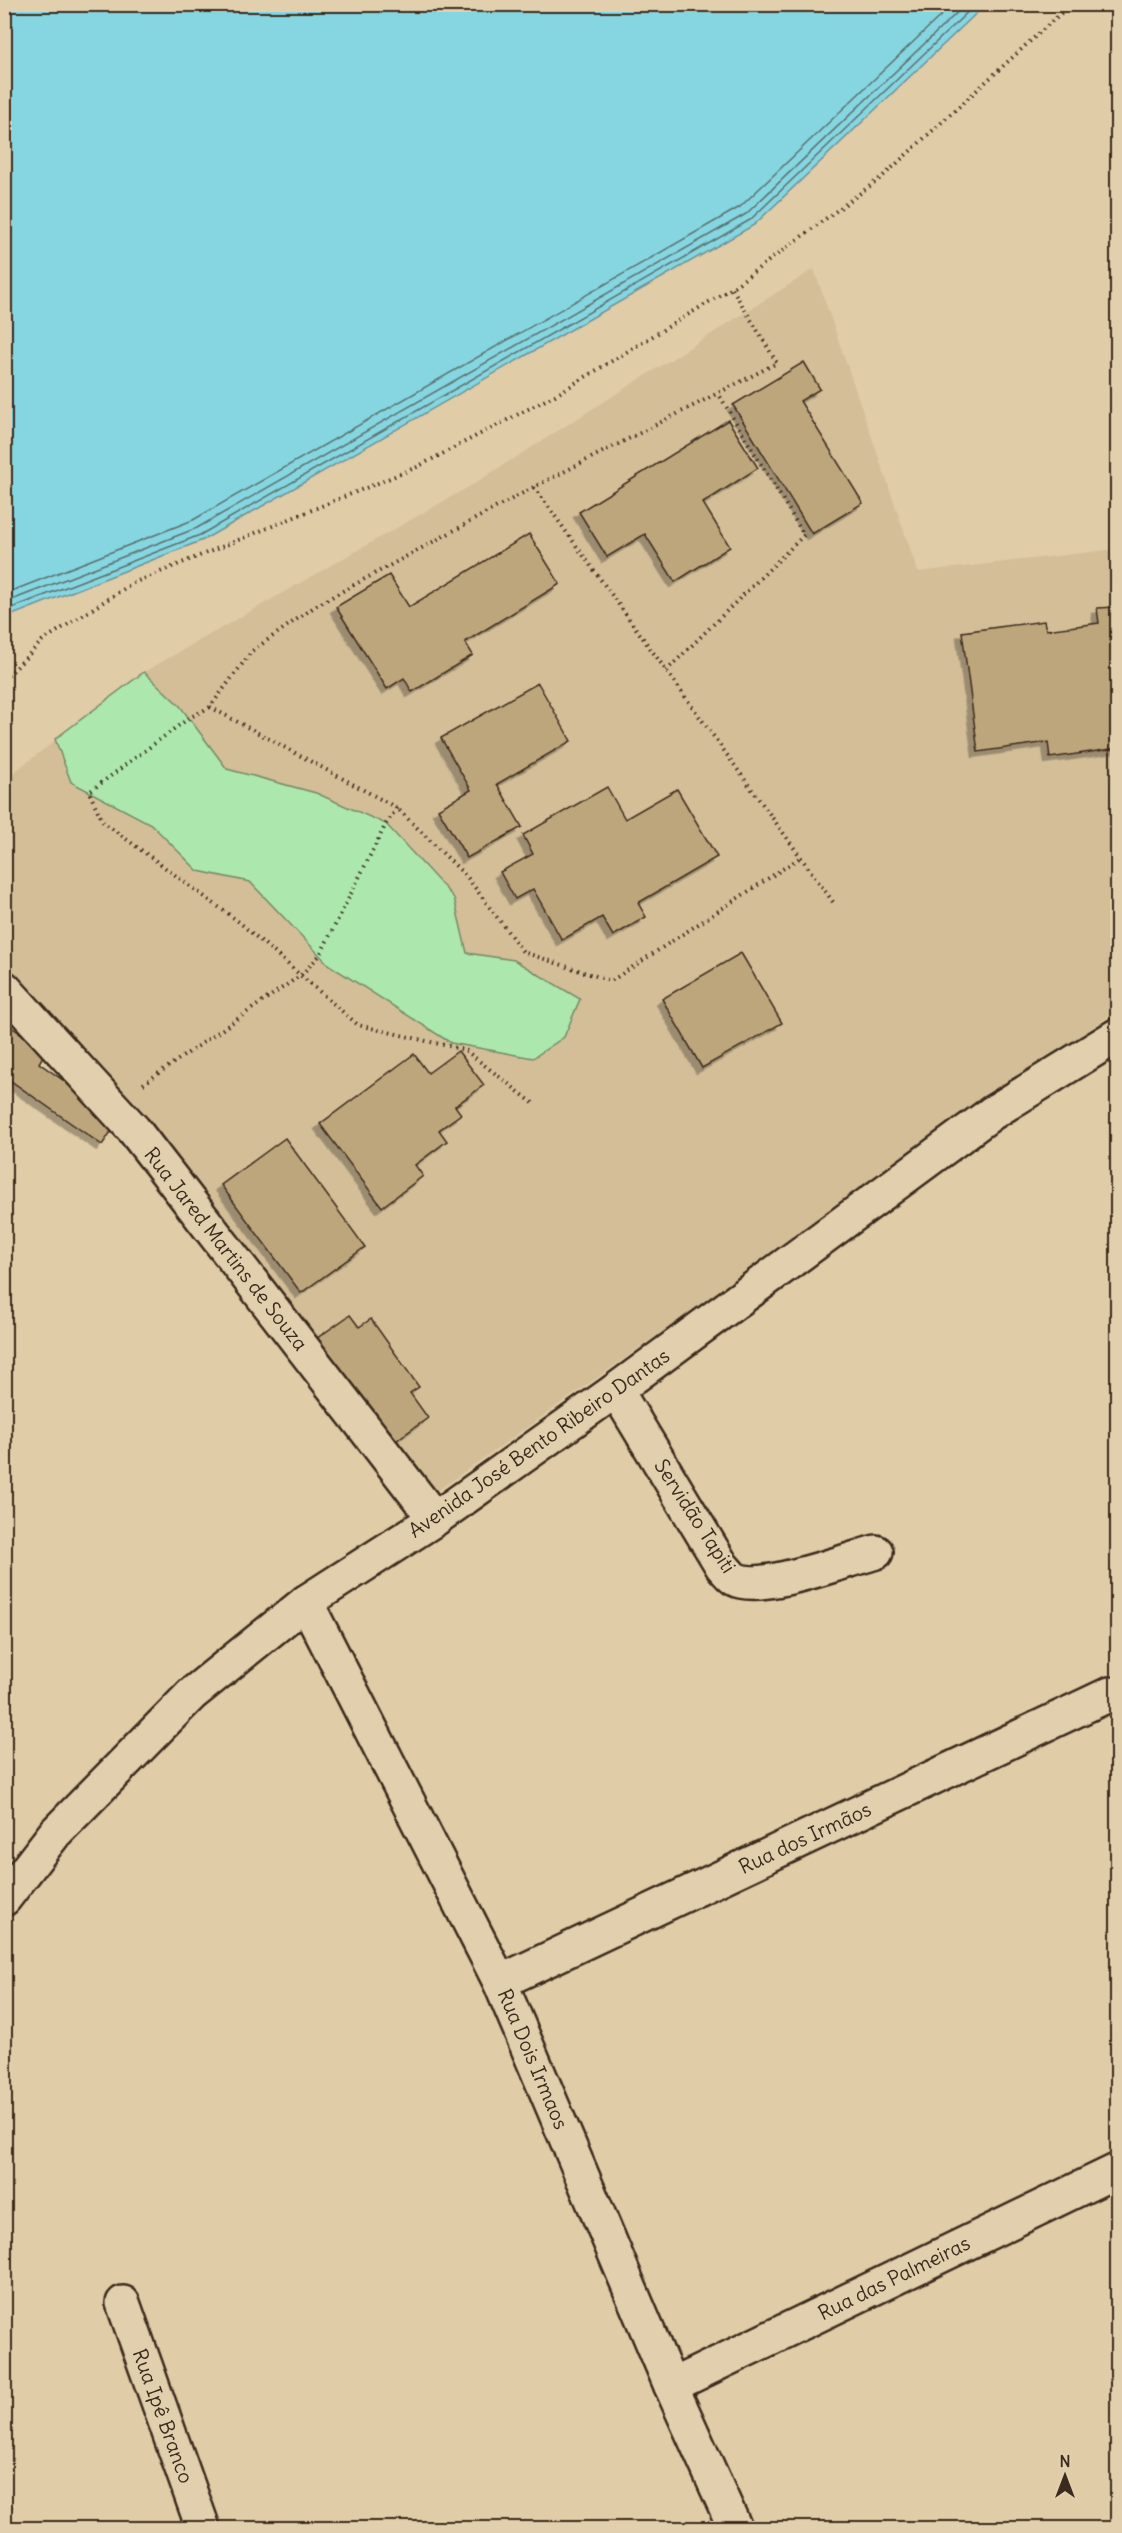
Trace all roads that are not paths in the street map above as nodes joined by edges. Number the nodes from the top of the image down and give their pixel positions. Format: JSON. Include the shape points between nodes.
{"nodes":[{"id":1,"x":4,"y":988,"type":"edge"},
{"id":2,"x":1118,"y":1035,"type":"edge"},
{"id":3,"x":616,"y":1390,"type":"junction"},
{"id":4,"x":435,"y":1519,"type":"junction"},
{"id":5,"x":876,"y":1552,"type":"dead end"},
{"id":6,"x":306,"y":1602,"type":"junction"},
{"id":7,"x":1110,"y":1694,"type":"dead end"},
{"id":8,"x":4,"y":1899,"type":"edge"},
{"id":9,"x":500,"y":1982,"type":"junction"},
{"id":10,"x":1118,"y":2169,"type":"edge"},
{"id":11,"x":123,"y":2303,"type":"dead end"},
{"id":12,"x":672,"y":2386,"type":"junction"},
{"id":13,"x":203,"y":2529,"type":"edge"},
{"id":14,"x":735,"y":2529,"type":"edge"}],
"edges":[{"from":1,"to":4,"type":"street","name":"Rua Jared Martins de Souza","via":[[113,1105]]},
{"from":2,"to":3,"type":"street","name":"Avenida José Bento Ribeiro Dantas","via":[[992,1113]]},
{"from":3,"to":4,"type":"street","name":"Avenida José Bento Ribeiro Dantas"},
{"from":3,"to":5,"type":"street","name":"Servidão Tapiti","via":[[722,1566],[736,1580],[754,1584],[774,1582]]},
{"from":4,"to":6,"type":"street","name":"Avenida José Bento Ribeiro Dantas"},
{"from":6,"to":8,"type":"street","name":"Avenida José Bento Ribeiro Dantas","via":[[192,1694],[55,1833]]},
{"from":6,"to":9,"type":"street","name":"Rua Dois Irmaos"},
{"from":7,"to":9,"type":"street","name":"Rua dos Irmãos"},
{"from":9,"to":12,"type":"street","name":"Rua Dois Irmaos"},
{"from":10,"to":12,"type":"street","name":"Rua das Palmeiras"},
{"from":11,"to":13,"type":"street","name":"Rua Ipê Branco"},
{"from":12,"to":14,"type":"street","name":"Rua Dois Irmaos"}]}
